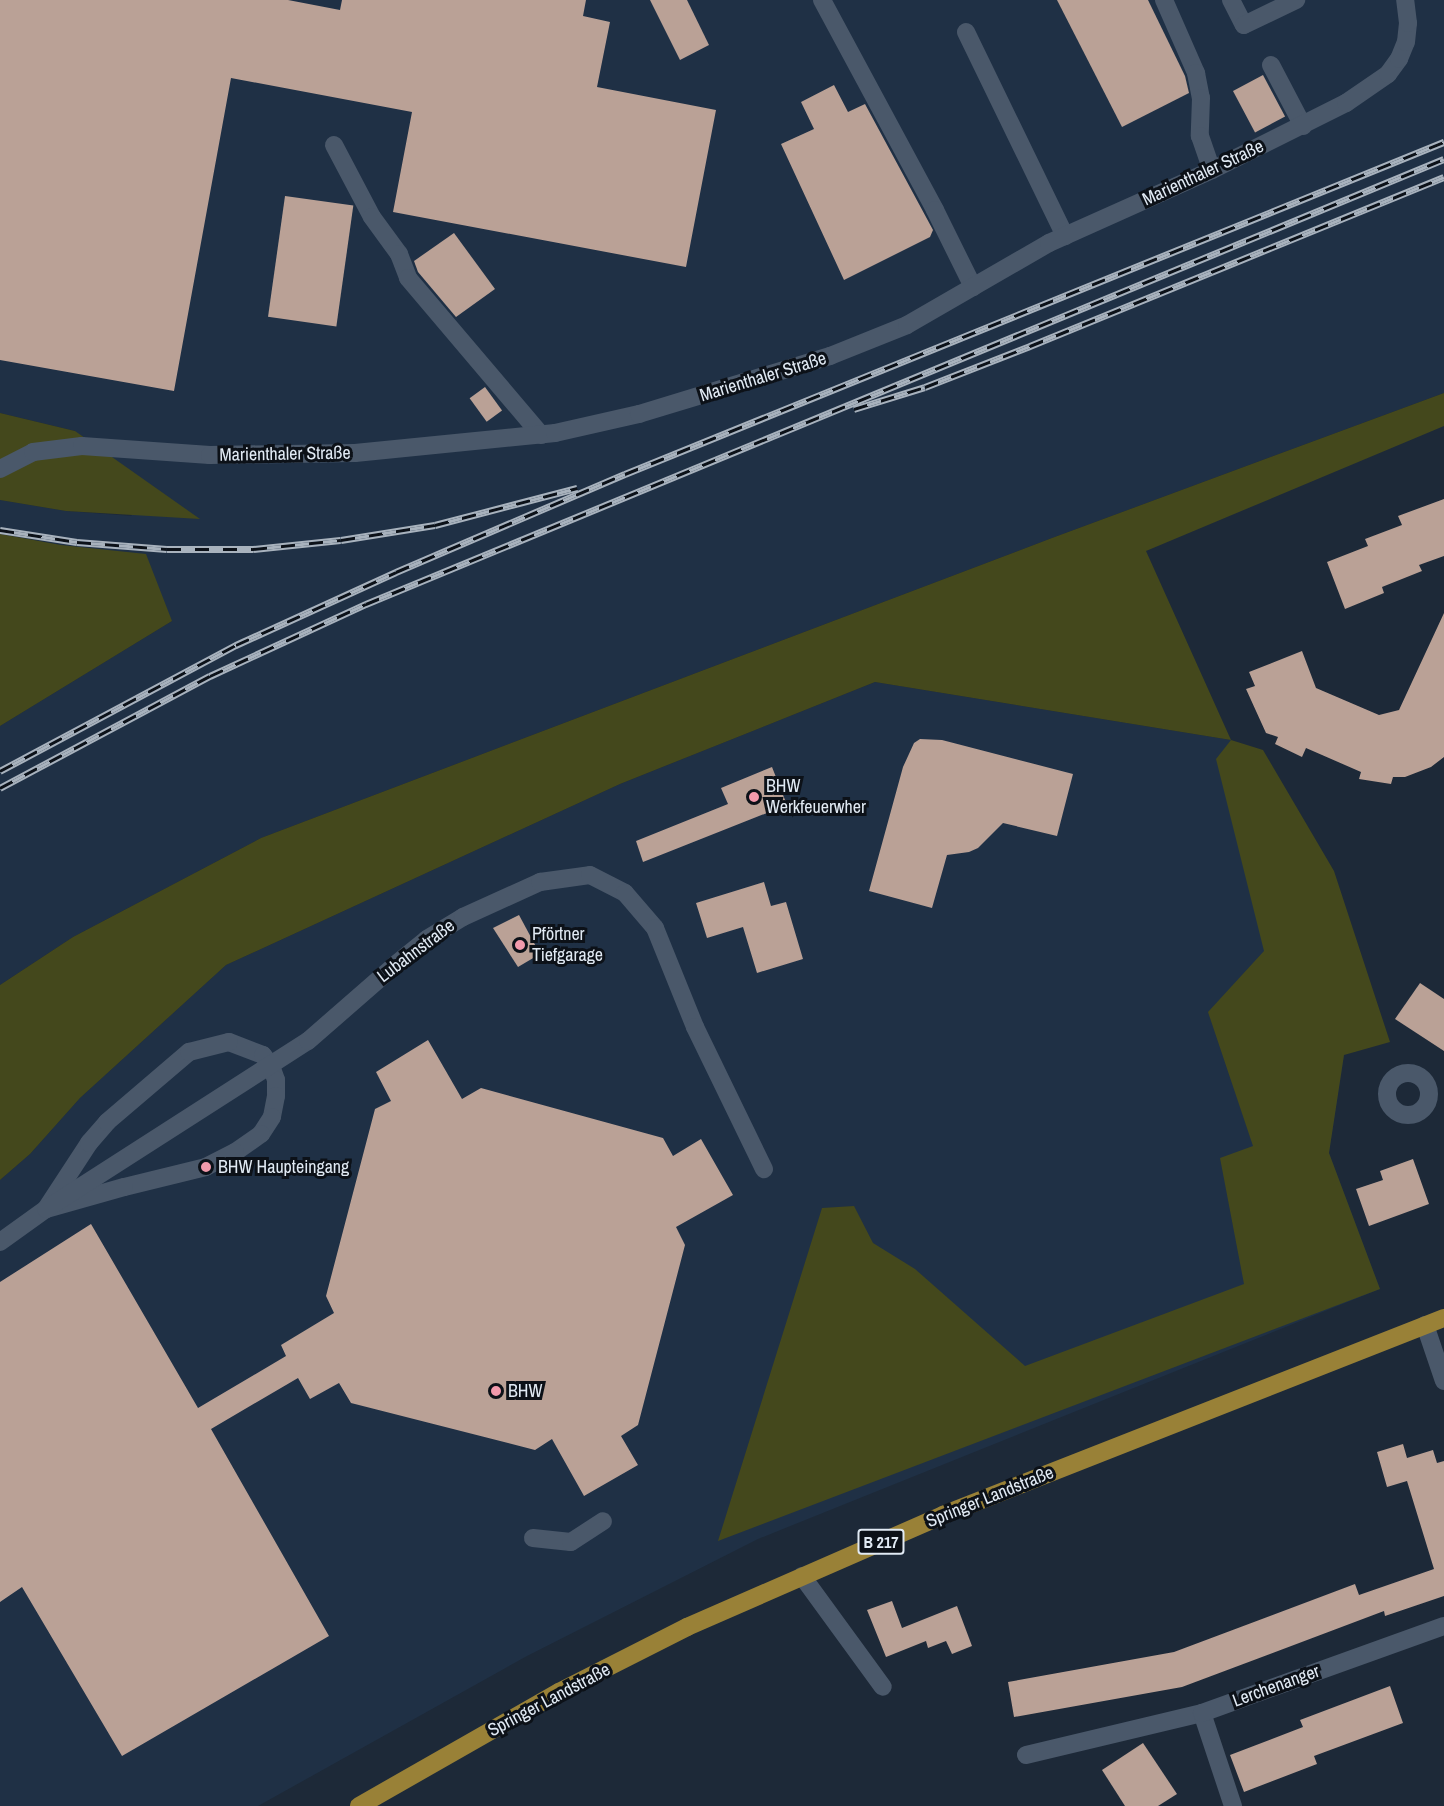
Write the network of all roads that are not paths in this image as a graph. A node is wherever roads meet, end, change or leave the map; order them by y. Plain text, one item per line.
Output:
1 (822, 0) edge
2 (1164, 0) edge
3 (1231, 0) edge
4 (1296, 0) edge
5 (1405, 0) edge
6 (966, 32) dead end
7 (1271, 65) dead end
8 (1303, 126) junction
9 (334, 146) dead end
10 (1212, 170) junction
11 (1065, 236) junction
12 (973, 287) junction
13 (541, 435) junction
14 (0, 469) edge
15 (271, 1066) junction
16 (764, 1170) dead end
17 (46, 1209) junction
18 (0, 1242) edge
19 (1444, 1318) edge
20 (1425, 1325) junction
21 (1444, 1381) edge
22 (603, 1521) dead end
23 (533, 1538) dead end
24 (802, 1576) junction
25 (1444, 1626) edge
26 (883, 1687) dead end
27 (1202, 1713) junction
28 (1026, 1755) dead end
29 (359, 1806) edge
30 (1233, 1806) edge

1 - 12 street
2 - 10 street
3 - 4 street
5 - 8 street, Marienthaler Straße
6 - 11 street
7 - 8 street
8 - 10 street, Marienthaler Straße
9 - 13 street
10 - 11 street, Marienthaler Straße
11 - 12 street, Marienthaler Straße
12 - 13 street, Marienthaler Straße
13 - 14 street, Marienthaler Straße
15 - 16 street, Lubahnstraße
15 - 17 street, Lubahnstraße
15 - 17 street
15 - 17 street
17 - 18 street, Lubahnstraße
19 - 20 main road, Springer Landstraße / B 217
20 - 21 street
20 - 24 main road, Springer Landstraße / B 217
22 - 23 street
24 - 26 street
24 - 29 main road, Springer Landstraße / B 217
25 - 27 street, Lerchenanger
27 - 28 street, Lerchenanger
27 - 30 street

